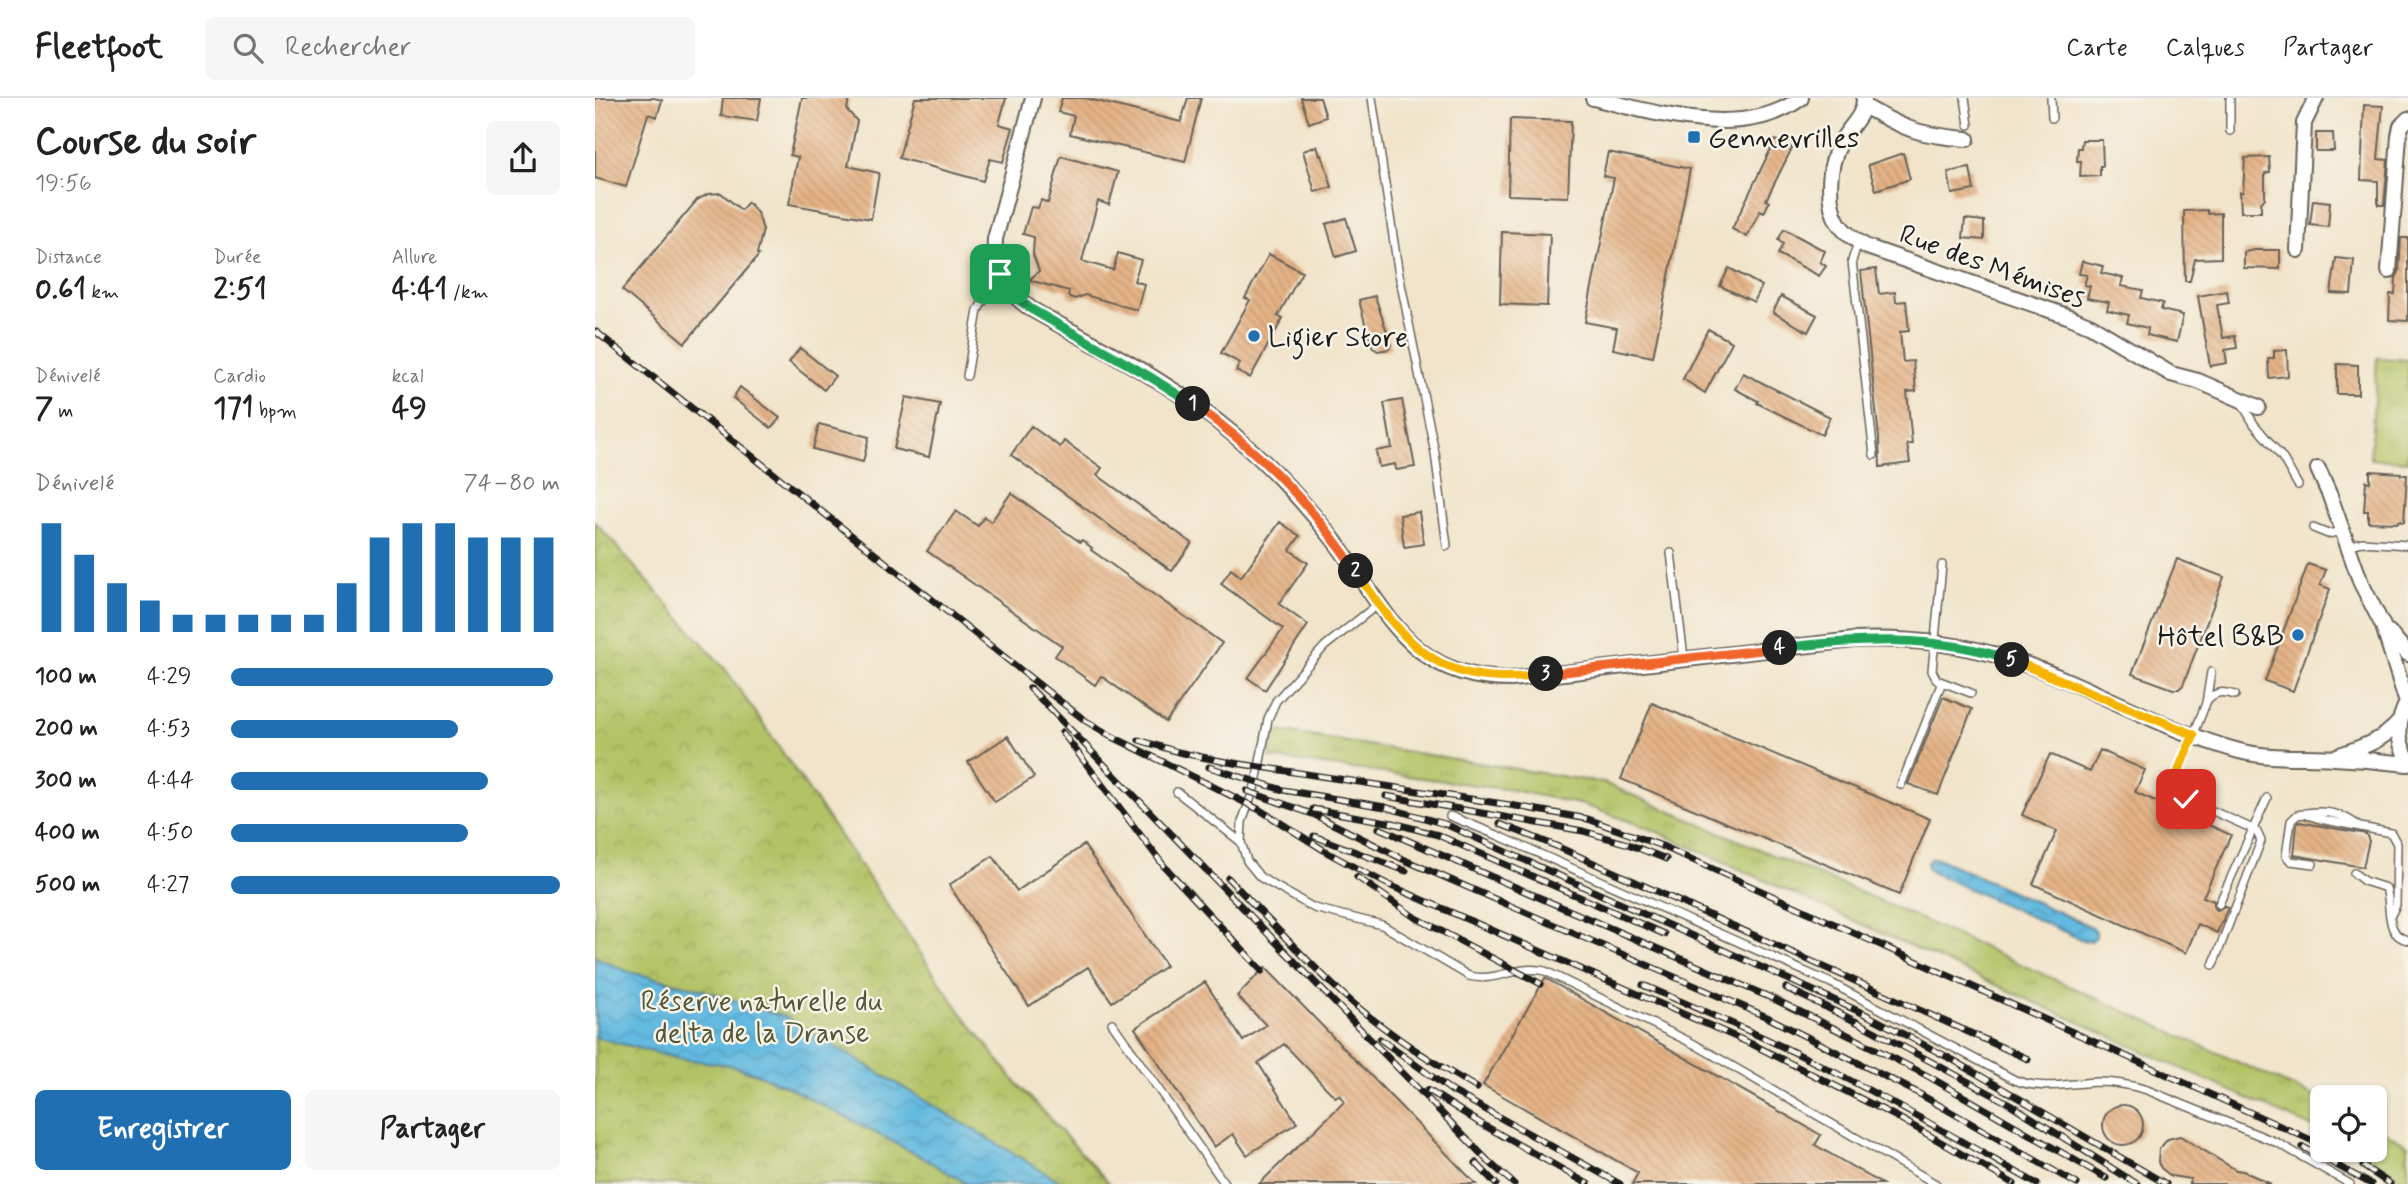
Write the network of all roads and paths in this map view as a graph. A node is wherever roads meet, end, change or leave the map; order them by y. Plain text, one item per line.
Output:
1 (1033, 98) edge
2 (1372, 98) edge
3 (1593, 98) edge
4 (1801, 98) edge
5 (1965, 98) edge
6 (2051, 98) edge
7 (2230, 98) edge
8 (2316, 98) edge
9 (1864, 102) edge
10 (2052, 118) dead end
11 (2408, 119) edge
12 (2229, 131) dead end
13 (1968, 132) joint
14 (1858, 242) junction
15 (2298, 250) dead end
16 (2389, 271) dead end
17 (1005, 285) junction
18 (967, 376) dead end
19 (2239, 399) junction
20 (2258, 407) dead end
21 (1874, 455) dead end
22 (2318, 469) dead end
23 (2298, 485) dead end
24 (2313, 528) dead end
25 (2342, 531) junction
26 (2408, 545) edge
27 (1447, 546) dead end
28 (2347, 546) junction
29 (1671, 553) dead end
30 (1942, 565) dead end
31 (1377, 605) junction
32 (2383, 626) junction
33 (1934, 643) junction
34 (2408, 654) edge
35 (1684, 658) junction
36 (2211, 672) dead end
37 (1942, 682) junction
38 (1971, 693) dead end
39 (2235, 695) dead end
40 (2407, 702) edge
41 (2206, 703) junction
42 (2399, 722) junction
43 (2194, 735) junction
44 (2332, 758) junction
45 (2408, 762) edge
46 (1901, 785) dead end
47 (1177, 792) dead end
48 (2267, 797) dead end
49 (1450, 816) dead end
50 (2253, 829) junction
51 (1241, 842) junction
52 (2313, 864) dead end
53 (2354, 873) dead end
54 (2219, 904) dead end
55 (2392, 914) junction
56 (2408, 940) edge
57 (2213, 965) dead end
58 (1112, 1024) dead end
59 (1226, 1184) edge
60 (1936, 1184) edge
61 (2350, 1184) edge

1 - 17 street
2 - 27 lane
3 - 4 street
5 - 13 lane
6 - 10 lane
7 - 12 lane
8 - 15 street
9 - 13 street
9 - 14 street, Rue des Mémises
11 - 16 street
14 - 19 street, Rue des Mémises
14 - 21 lane
17 - 18 lane
17 - 31 street
19 - 20 street, Rue des Mémises
19 - 23 lane
22 - 25 street
24 - 25 lane
25 - 28 street
26 - 28 lane
28 - 32 street
29 - 35 lane
30 - 33 lane
31 - 35 street
31 - 51 lane
32 - 34 street
32 - 40 street
33 - 35 street
33 - 37 lane
33 - 43 street
36 - 41 lane
37 - 38 lane
37 - 46 lane
39 - 41 lane
40 - 42 street
41 - 43 lane
42 - 44 street
42 - 45 street
43 - 44 street
43 - 50 lane
44 - 45 street
47 - 51 lane
48 - 50 lane
49 - 61 lane
50 - 54 lane
50 - 57 lane
51 - 60 lane
52 - 55 lane
53 - 55 lane
55 - 56 lane
58 - 59 lane

